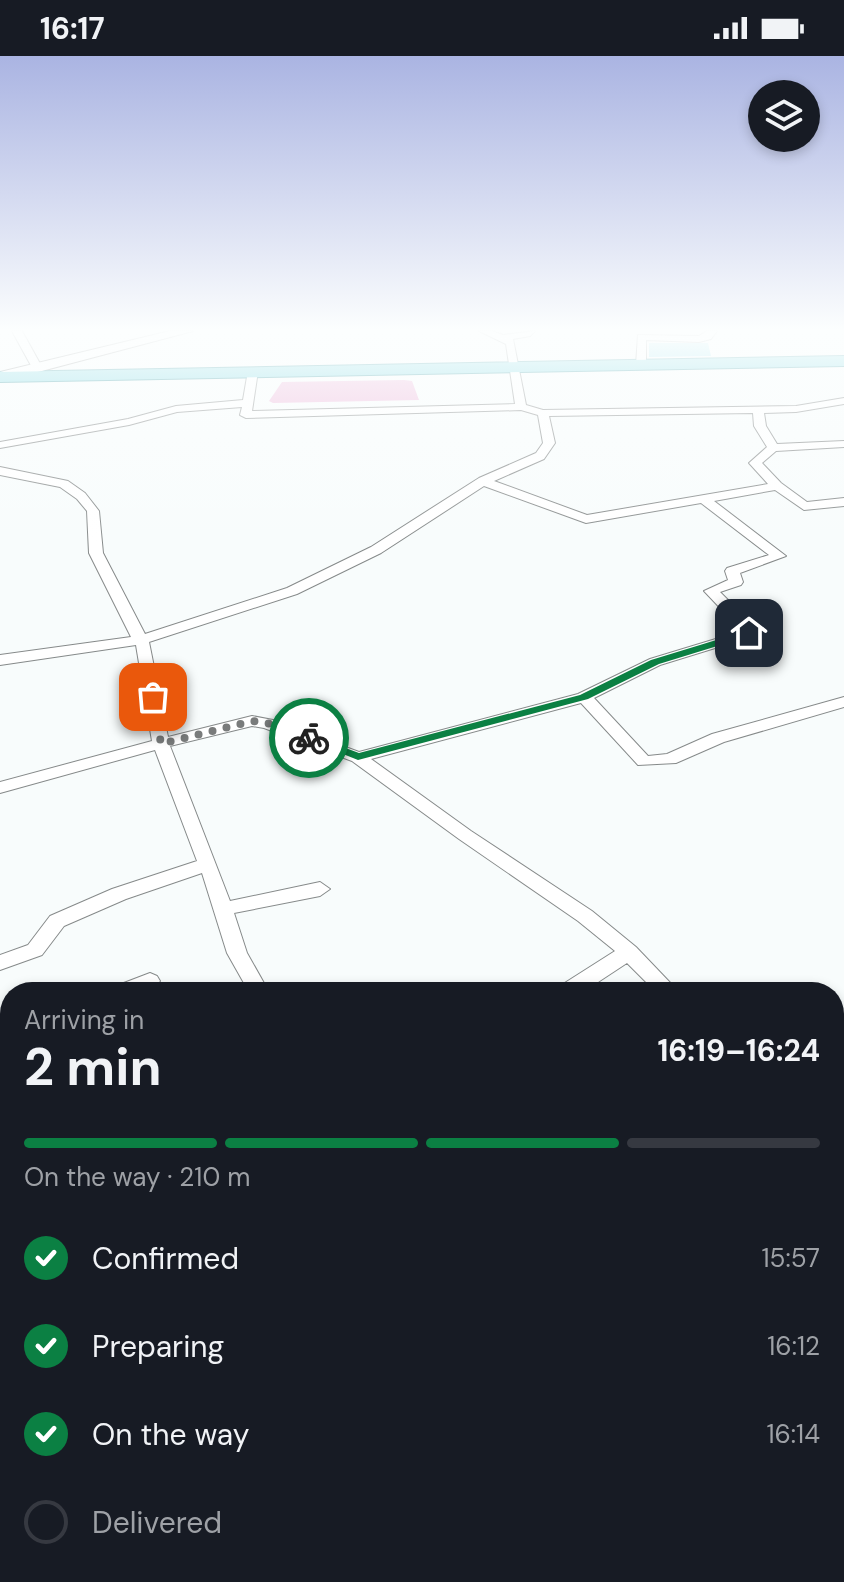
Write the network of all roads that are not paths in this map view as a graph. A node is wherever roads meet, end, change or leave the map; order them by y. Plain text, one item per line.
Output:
1 (520, 402) edge
2 (838, 402) edge
3 (248, 403) joint
4 (521, 407) junction
5 (758, 410) junction
6 (543, 413) junction
7 (844, 444) edge
8 (0, 445) edge
9 (773, 448) junction
10 (0, 471) edge
11 (483, 481) junction
12 (777, 486) junction
13 (705, 500) junction
14 (844, 502) edge
15 (140, 640) junction
16 (0, 660) edge
17 (584, 697) junction
18 (844, 702) edge
19 (161, 744) junction
20 (358, 757) junction
21 (0, 788) edge
22 (208, 864) junction
23 (320, 889) dead end
24 (223, 909) junction
25 (629, 952) junction
26 (0, 963) edge
27 (253, 982) edge
28 (582, 982) edge
29 (659, 982) edge

1 - 4 street
2 - 5 street
3 - 4 street
3 - 8 street
4 - 6 street
5 - 6 street
5 - 9 street
6 - 11 street
7 - 9 street
9 - 12 street
10 - 15 street
11 - 13 street
11 - 15 street
12 - 13 street
12 - 14 street
13 - 17 street
15 - 16 street
15 - 19 street
17 - 18 street
17 - 20 street
19 - 20 street
19 - 21 street
19 - 22 street
20 - 25 street
22 - 24 street
22 - 26 street
23 - 24 street
24 - 27 street
25 - 28 street
25 - 29 street

